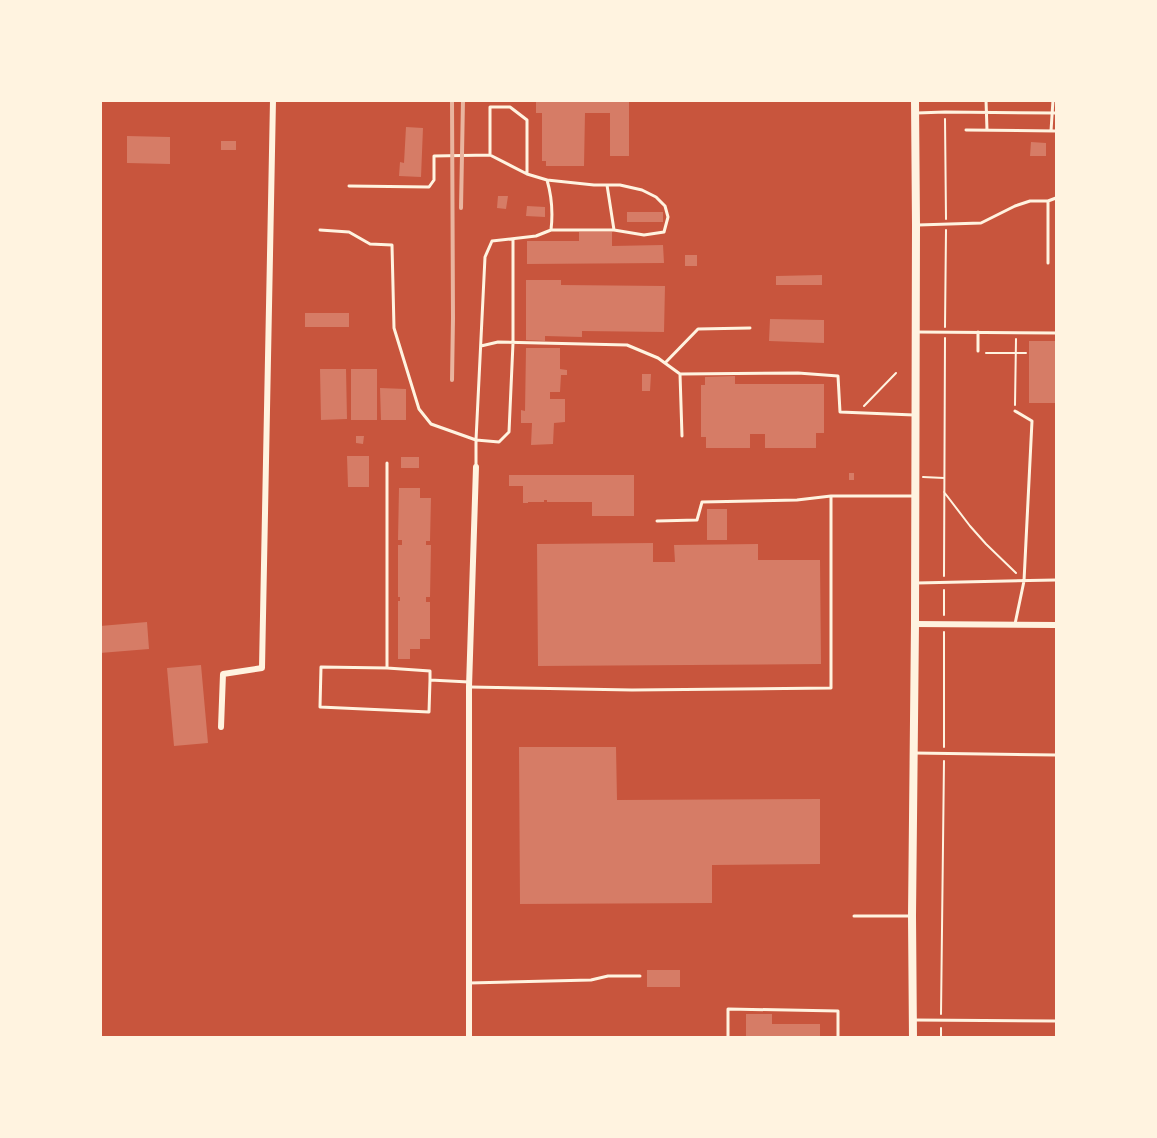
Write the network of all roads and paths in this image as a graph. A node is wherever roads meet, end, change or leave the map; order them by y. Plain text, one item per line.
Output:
1 (273, 100) edge
2 (915, 100) edge
3 (986, 100) edge
4 (1053, 100) edge
5 (945, 112) junction
6 (986, 112) junction
7 (915, 113) junction
8 (1054, 113) edge
9 (966, 130) dead end
10 (987, 130) junction
11 (1051, 131) junction
12 (1056, 131) edge
13 (490, 155) junction
14 (527, 174) junction
15 (547, 180) junction
16 (607, 185) junction
17 (349, 186) dead end
18 (1056, 198) edge
19 (1048, 201) junction
20 (916, 225) junction
21 (946, 225) junction
22 (320, 230) dead end
23 (551, 230) junction
24 (614, 230) junction
25 (513, 239) junction
26 (1048, 263) dead end
27 (750, 328) dead end
28 (945, 331) junction
29 (916, 332) junction
30 (978, 332) junction
31 (1016, 332) junction
32 (1056, 333) edge
33 (513, 343) junction
34 (481, 346) junction
35 (978, 351) dead end
36 (983, 353) dead end
37 (1016, 353) junction
38 (1026, 353) dead end
39 (665, 363) junction
40 (896, 373) dead end
41 (680, 374) junction
42 (1015, 411) joint
43 (858, 412) junction
44 (916, 415) junction
45 (682, 436) dead end
46 (476, 440) junction
47 (387, 463) dead end
48 (476, 467) joint
49 (916, 476) junction
50 (944, 478) junction
51 (944, 492) junction
52 (916, 495) junction
53 (831, 496) junction
54 (657, 521) dead end
55 (1056, 580) edge
56 (1024, 581) junction
57 (915, 583) junction
58 (944, 583) junction
59 (915, 624) junction
60 (944, 624) junction
61 (1015, 624) junction
62 (1056, 625) edge
63 (387, 668) junction
64 (430, 680) junction
65 (469, 685) junction
66 (220, 728) dead end
67 (914, 753) junction
68 (944, 753) junction
69 (1056, 755) edge
70 (854, 916) dead end
71 (912, 916) junction
72 (640, 976) dead end
73 (468, 983) junction
74 (913, 1020) junction
75 (941, 1020) junction
76 (1056, 1021) edge
77 (468, 1038) edge
78 (728, 1038) edge
79 (838, 1038) edge
80 (913, 1038) edge
81 (941, 1038) edge

1 - 66 street
2 - 7 street
3 - 6 lane
4 - 8 lane
5 - 6 lane
5 - 7 lane
5 - 21 path
6 - 8 lane
6 - 10 lane
7 - 20 street
8 - 11 lane
9 - 10 lane
10 - 11 lane
11 - 12 lane
13 - 14 lane
13 - 14 lane
13 - 17 lane
14 - 15 lane
15 - 16 lane
15 - 23 lane
16 - 24 lane
16 - 24 lane
18 - 19 lane
19 - 21 lane
19 - 26 lane
20 - 21 lane
20 - 29 street
21 - 28 path
22 - 46 lane
23 - 24 lane
23 - 25 lane
25 - 33 lane
25 - 34 lane
27 - 39 lane
28 - 29 lane
28 - 30 lane
28 - 50 path
29 - 44 street
30 - 31 lane
30 - 35 lane
31 - 32 lane
31 - 37 path
33 - 34 lane
33 - 39 lane
33 - 46 lane
34 - 46 lane
36 - 37 path
37 - 38 path
37 - 42 path
39 - 41 lane
40 - 43 path
41 - 43 lane
41 - 45 lane
42 - 56 lane
43 - 44 lane
44 - 49 street
46 - 48 lane
47 - 63 lane
48 - 65 street
49 - 50 path
49 - 52 street
50 - 51 path
51 - 56 path
51 - 58 path
52 - 53 lane
52 - 57 street
53 - 54 lane
53 - 65 lane
55 - 56 lane
56 - 58 lane
56 - 61 lane
57 - 58 lane
57 - 59 street
58 - 60 path
59 - 60 street
59 - 67 street
60 - 61 street
60 - 68 path
61 - 62 street
63 - 64 lane
63 - 64 lane
64 - 65 lane
65 - 73 street
67 - 68 lane
67 - 71 street
68 - 69 lane
68 - 75 path
70 - 71 lane
71 - 74 street
72 - 73 lane
73 - 77 street
74 - 75 lane
74 - 80 street
75 - 76 lane
75 - 81 path
78 - 79 lane

